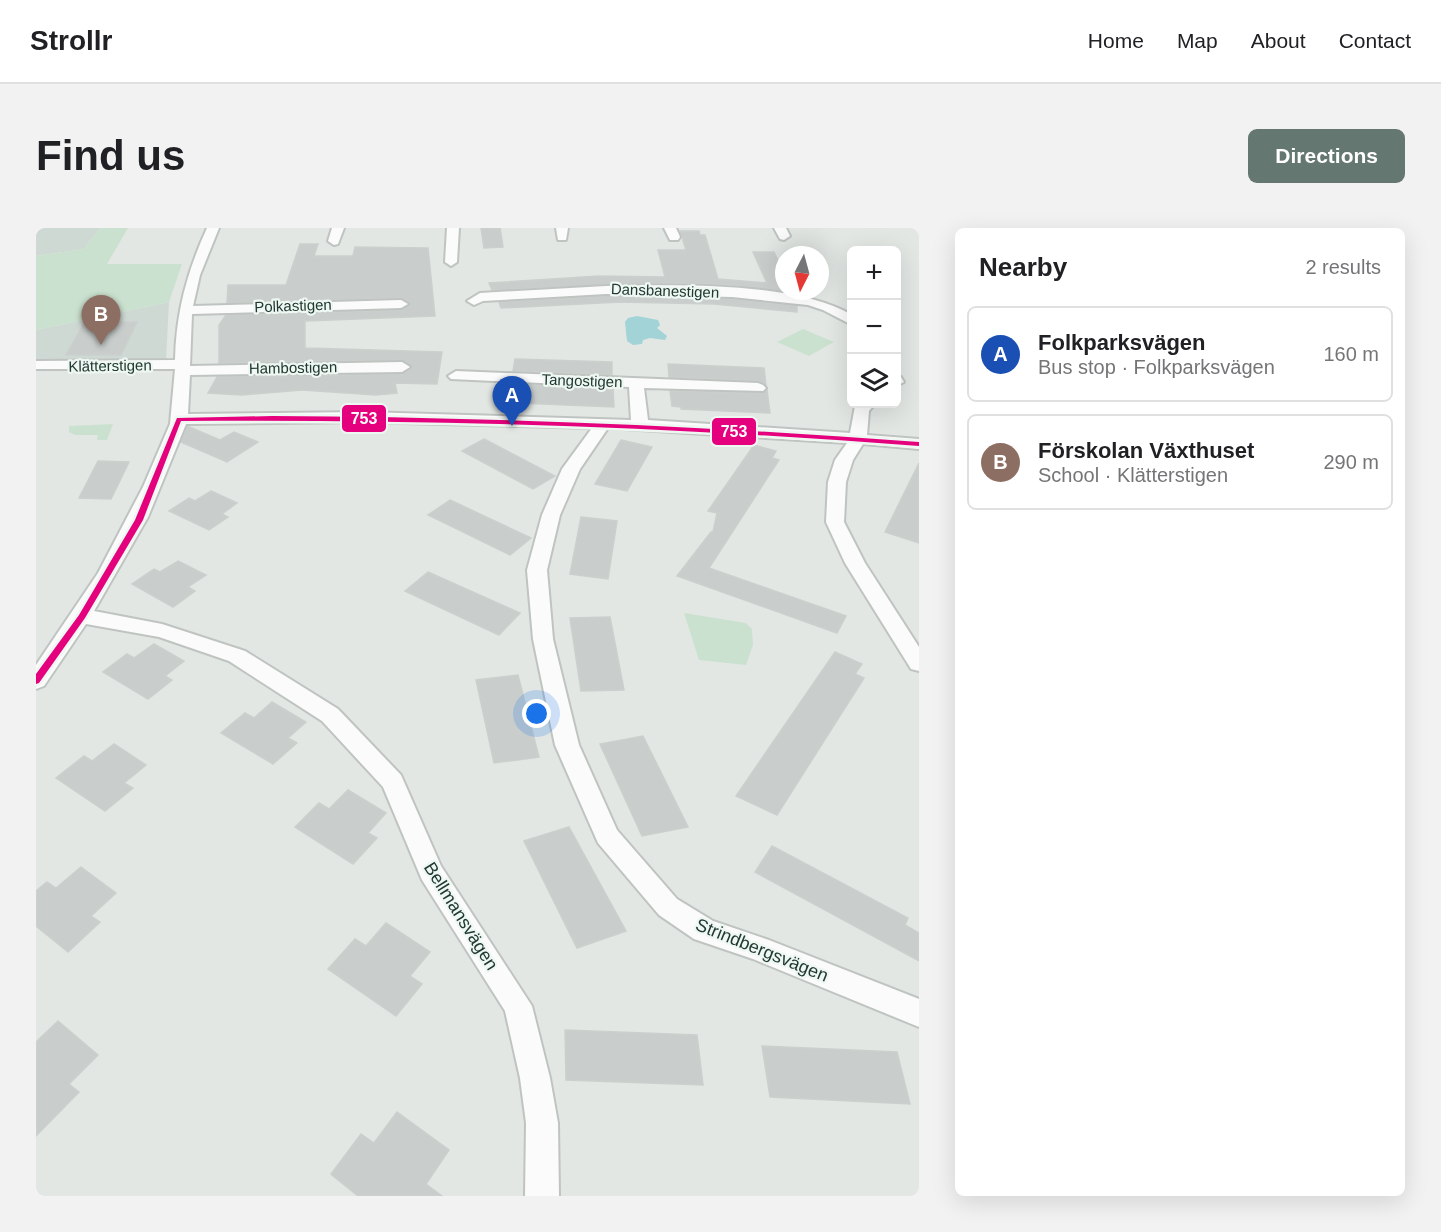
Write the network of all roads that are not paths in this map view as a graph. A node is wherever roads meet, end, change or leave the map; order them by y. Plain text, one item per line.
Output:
1 (213, 228) edge
2 (338, 228) edge
3 (453, 228) edge
4 (334, 241) dead end
5 (451, 261) dead end
6 (474, 301) dead end
7 (401, 304) dead end
8 (185, 310) junction
9 (847, 318) edge
10 (36, 365) edge
11 (402, 367) dead end
12 (184, 368) junction
13 (456, 376) dead end
14 (636, 384) junction
15 (758, 388) dead end
16 (862, 408) edge
17 (179, 419) junction
18 (603, 424) junction
19 (640, 425) junction
20 (858, 439) junction
21 (919, 444) edge
22 (82, 616) junction
23 (919, 664) edge
24 (36, 681) edge
25 (919, 1013) edge
26 (542, 1196) edge

1 - 8 street
2 - 4 street
3 - 5 street
6 - 9 street, Dansbanestigen
7 - 8 street, Polkastigen
8 - 12 street
10 - 12 street, Klätterstigen
11 - 12 street, Hambostigen
12 - 17 street
13 - 14 street, Tangostigen
14 - 15 street, Tangostigen
14 - 19 street, Tangostigen
16 - 20 street
17 - 18 street
17 - 22 street
18 - 19 street
18 - 25 street, Strindbergsvägen
19 - 20 street
20 - 21 street
20 - 23 street
22 - 24 street
22 - 26 street, Bellmansvägen

